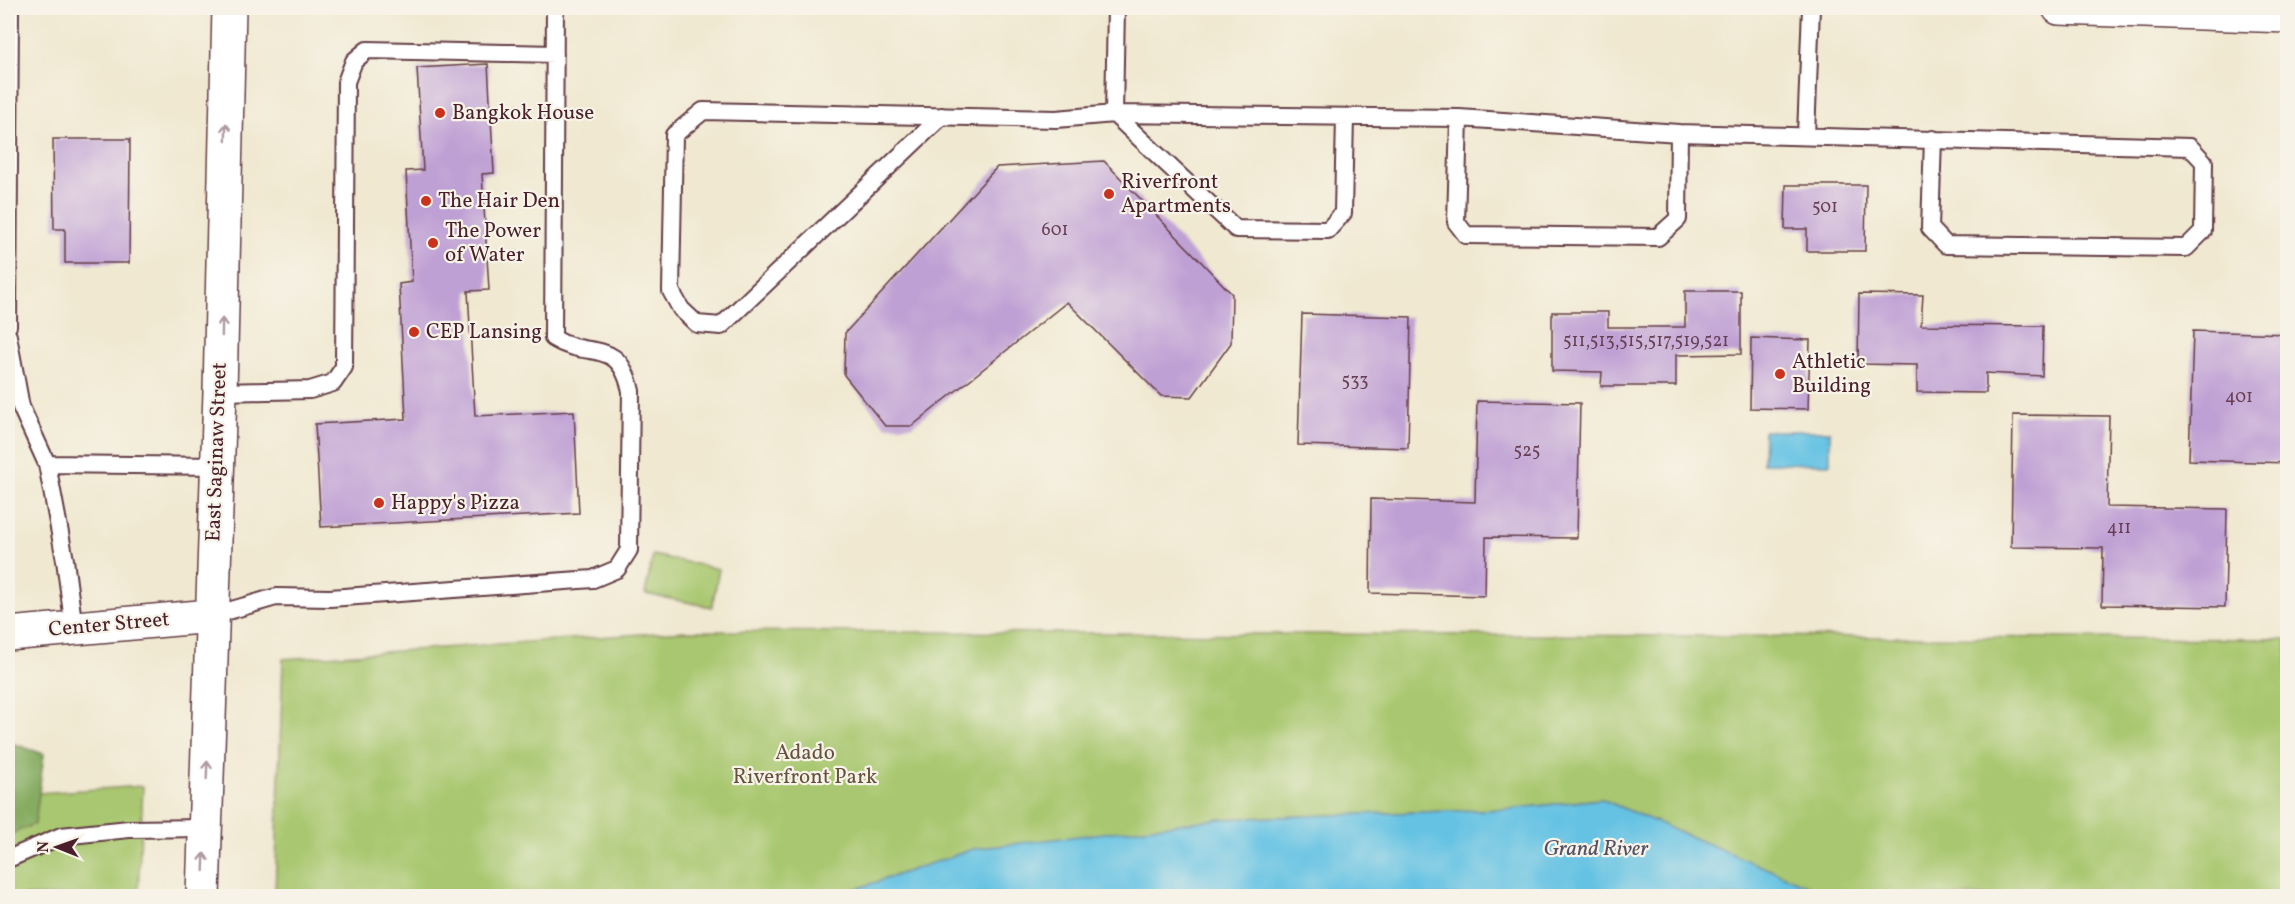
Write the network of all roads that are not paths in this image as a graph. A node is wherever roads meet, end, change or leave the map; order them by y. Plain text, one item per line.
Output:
1 (10, 8) edge
2 (229, 8) edge
3 (555, 8) edge
4 (1116, 8) edge
5 (1811, 8) edge
6 (2060, 8) edge
7 (2288, 16) edge
8 (555, 54) junction
9 (1114, 114) junction
10 (942, 116) junction
11 (1345, 117) junction
12 (1459, 118) junction
13 (1679, 133) junction
14 (1806, 135) junction
15 (1933, 139) junction
16 (8, 326) edge
17 (8, 336) edge
18 (220, 392) junction
19 (47, 464) junction
20 (217, 466) junction
21 (211, 616) junction
22 (75, 629) junction
23 (8, 634) edge
24 (206, 828) junction
25 (8, 859) edge
26 (203, 897) edge

1 - 16 lane
18 -> 2 main road, East Saginaw Street
3 - 8 lane
4 - 9 lane
5 - 14 lane
6 - 7 main road
8 - 18 lane
8 - 21 lane
9 - 10 lane
9 - 11 lane
9 - 11 lane
10 - 10 lane
11 - 12 lane
12 - 13 lane
12 - 13 lane
13 - 14 lane
14 - 15 lane
15 - 15 lane
17 - 19 lane
18 - 20 main road, East Saginaw Street
19 - 20 lane
19 - 22 lane
20 - 21 main road, East Saginaw Street
21 - 22 main road, Center Street
24 -> 21 main road, East Saginaw Street
22 - 23 main road, Center Street
24 - 25 lane
26 -> 24 main road, East Saginaw Street

